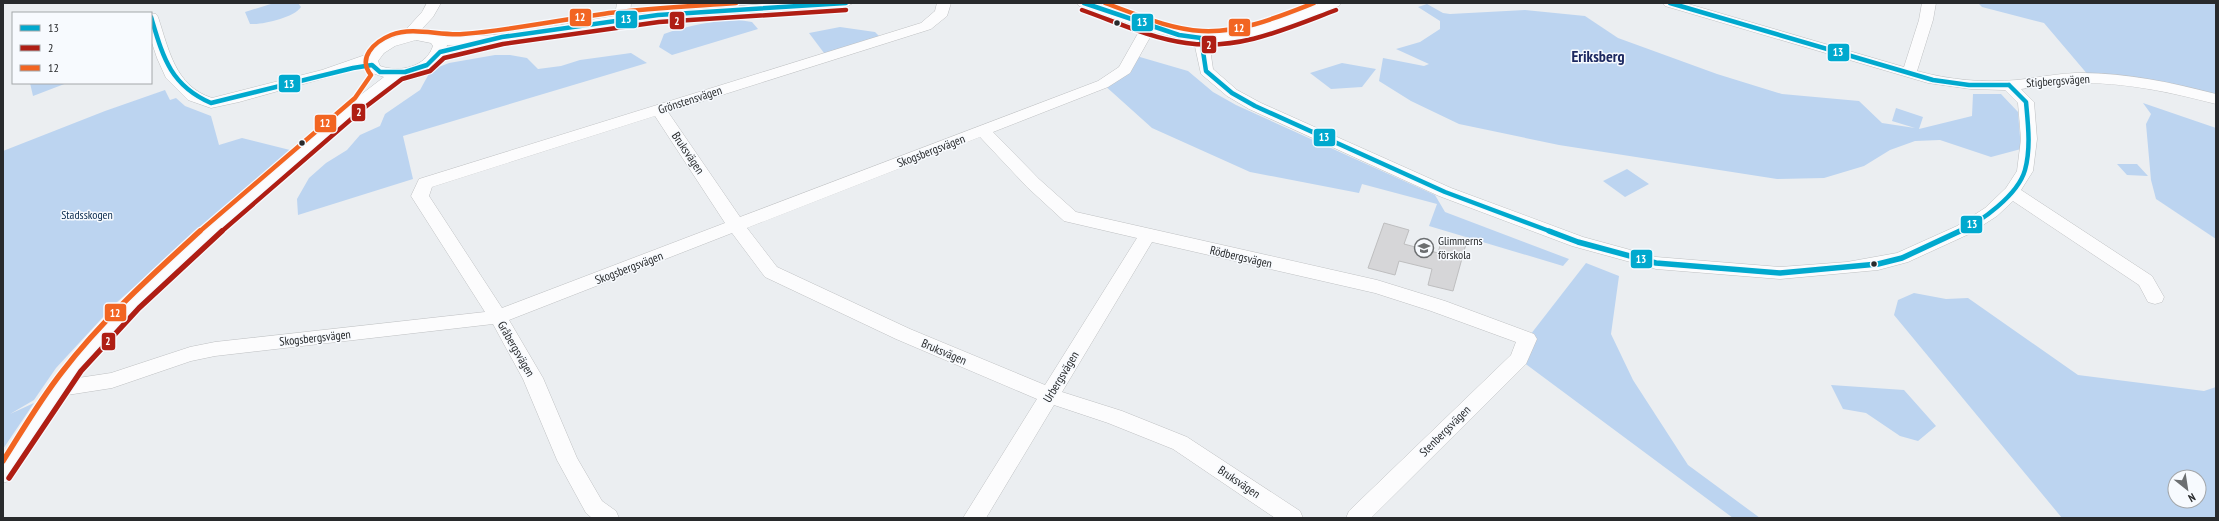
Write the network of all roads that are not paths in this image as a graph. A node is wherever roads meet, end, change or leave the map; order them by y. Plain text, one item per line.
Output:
1 (624, 3) edge
2 (846, 3) edge
3 (944, 3) edge
4 (1084, 3) edge
5 (1334, 3) edge
6 (1670, 3) edge
7 (1929, 3) edge
8 (431, 9) edge
9 (152, 20) edge
10 (623, 20) junction
11 (1150, 25) junction
12 (406, 38) junction
13 (1201, 38) junction
14 (434, 43) junction
15 (375, 65) junction
16 (399, 73) junction
17 (1908, 73) junction
18 (2009, 85) junction
19 (2216, 99) edge
20 (360, 103) junction
21 (660, 110) junction
22 (983, 131) junction
23 (425, 183) joint
24 (2012, 192) junction
25 (737, 227) junction
26 (1146, 236) junction
27 (2154, 298) dead end
28 (498, 317) junction
29 (1527, 339) joint
30 (59, 389) junction
31 (1050, 396) junction
32 (3, 474) edge
33 (608, 518) edge
34 (974, 518) edge
35 (1292, 518) edge
36 (1357, 518) edge

1 - 10 street
2 - 10 street
3 - 21 street, Grönstensvägen
4 - 11 street
5 - 13 street
6 - 17 street, Stigbergsvägen
7 - 17 street
8 - 12 street
8 - 14 street
9 - 15 street
10 - 14 street
11 - 13 street
11 - 22 street, Skogsbergsvägen
12 - 14 street
12 - 15 street
13 - 24 street
14 - 16 street
15 - 16 street
15 - 20 street
16 - 20 street
17 - 18 street, Stigbergsvägen
18 - 19 street, Stigbergsvägen
18 - 24 street
20 - 30 street
21 - 23 street, Grönstensvägen
21 - 25 street, Bruksvägen
22 - 25 street, Skogsbergsvägen
22 - 26 street, Rödbergsvägen
23 - 28 street, Gråbergsvägen
24 - 27 street
25 - 28 street, Skogsbergsvägen
25 - 31 street, Bruksvägen
26 - 29 street, Rödbergsvägen
26 - 31 street, Urbergsvägen
28 - 30 street, Skogsbergsvägen
28 - 33 street, Gråbergsvägen
29 - 36 street, Stenbergsvägen
30 - 32 street
31 - 34 street, Urbergsvägen
31 - 35 street, Bruksvägen

